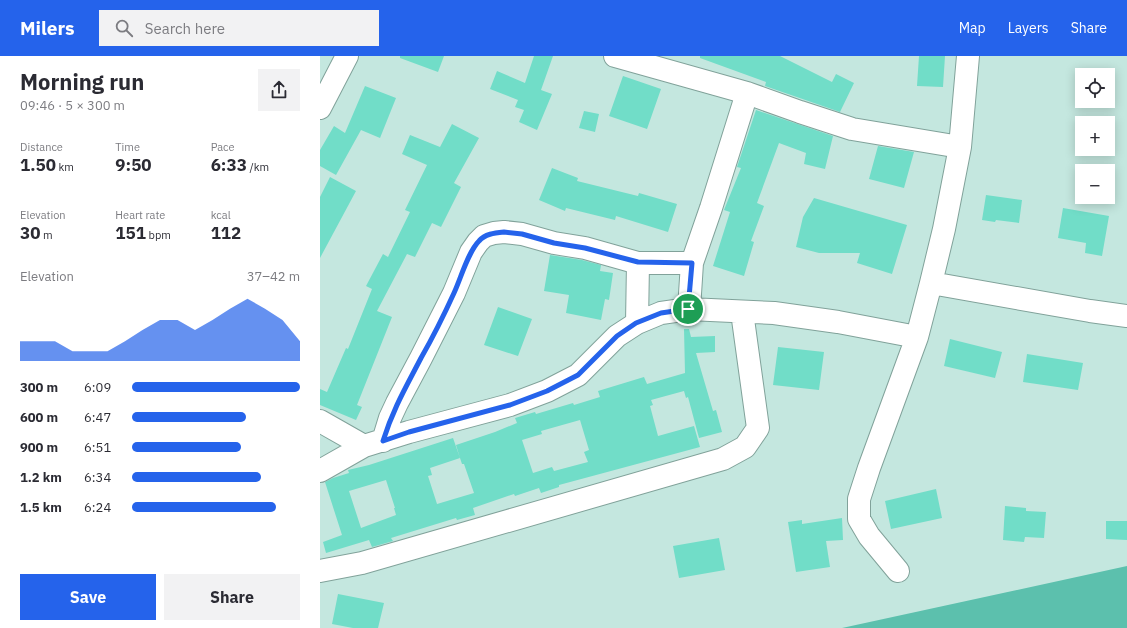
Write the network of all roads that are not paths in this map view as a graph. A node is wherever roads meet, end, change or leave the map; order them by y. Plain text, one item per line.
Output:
1 (347, 56) edge
2 (615, 56) edge
3 (968, 56) edge
4 (747, 93) junction
5 (320, 108) edge
6 (960, 147) junction
7 (638, 262) junction
8 (692, 263) junction
9 (931, 283) junction
10 (688, 309) junction
11 (742, 312) junction
12 (1127, 316) edge
13 (636, 323) junction
14 (917, 337) junction
15 (320, 421) edge
16 (373, 443) junction
17 (320, 471) edge
18 (320, 571) edge
19 (898, 571) dead end

1 - 5 street
2 - 4 street
3 - 6 street
4 - 6 street
4 - 8 street
6 - 9 street
7 - 8 street
7 - 13 street
7 - 16 street
8 - 10 street
9 - 12 street
9 - 14 street
10 - 11 street
10 - 13 street
11 - 14 street
11 - 18 street
13 - 16 street
14 - 19 street
15 - 16 street
16 - 17 street

